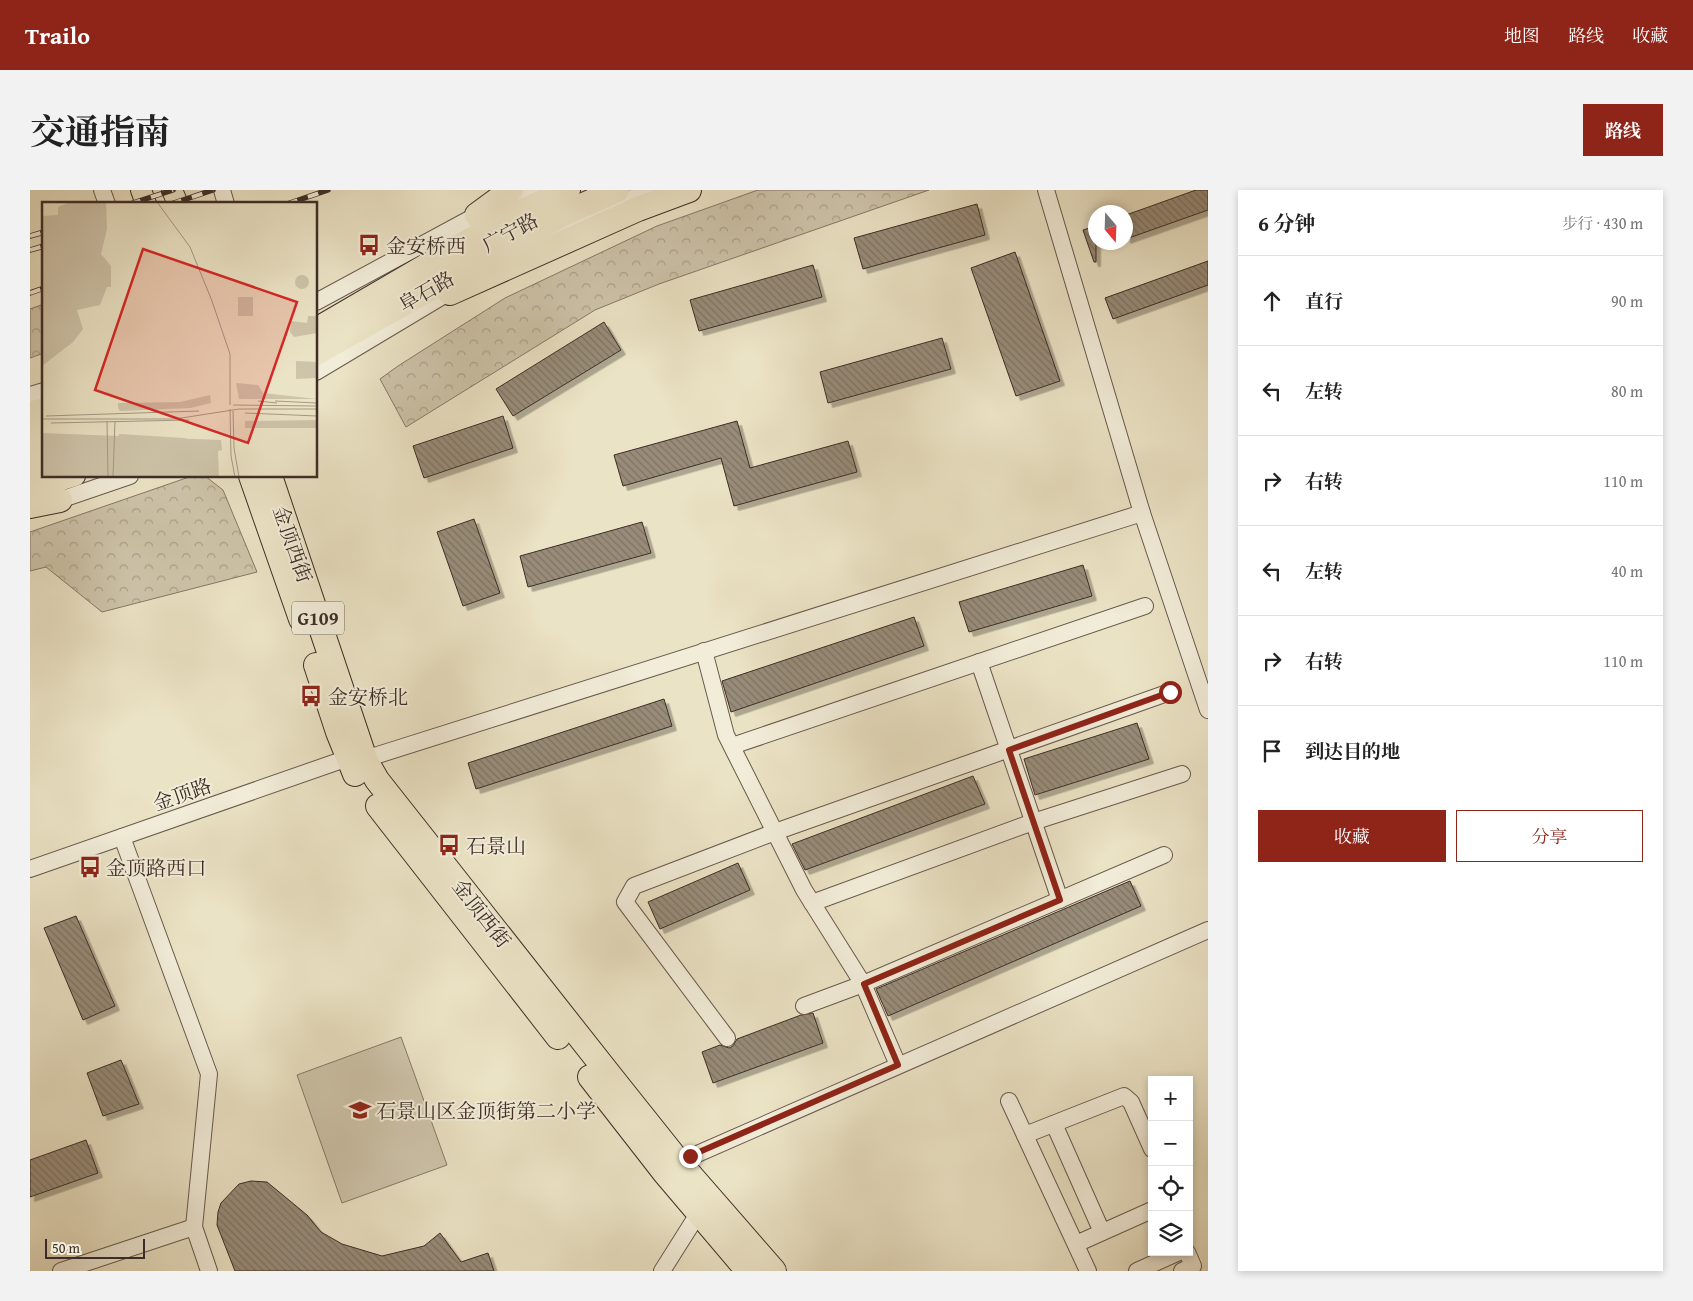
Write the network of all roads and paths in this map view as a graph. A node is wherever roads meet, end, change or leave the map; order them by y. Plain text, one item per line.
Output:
1 (102, 190) edge
2 (141, 190) edge
3 (172, 190) edge
4 (511, 190) edge
5 (534, 190) edge
6 (568, 190) edge
7 (617, 190) edge
8 (655, 190) edge
9 (689, 190) edge
10 (1046, 190) edge
11 (106, 202) edge
12 (145, 202) edge
13 (177, 202) edge
14 (477, 214) junction
15 (444, 295) junction
16 (318, 301) edge
17 (318, 329) edge
18 (318, 352) edge
19 (318, 371) edge
20 (42, 430) edge
21 (30, 434) edge
22 (42, 448) edge
23 (30, 452) edge
24 (62, 478) edge
25 (100, 478) edge
26 (252, 478) edge
27 (271, 478) edge
28 (39, 482) edge
29 (30, 506) edge
30 (30, 510) edge
31 (1142, 513) junction
32 (1145, 606) dead end
33 (704, 651) junction
34 (979, 662) junction
35 (1170, 692) dead end
36 (1208, 710) edge
37 (732, 746) junction
38 (1009, 750) junction
39 (356, 759) junction
40 (1182, 774) dead end
41 (1034, 822) junction
42 (775, 832) junction
43 (122, 837) junction
44 (1164, 856) dead end
45 (30, 869) edge
46 (1060, 900) junction
47 (812, 903) junction
48 (1208, 930) edge
49 (864, 984) junction
50 (804, 1006) dead end
51 (727, 1038) dead end
52 (898, 1065) junction
53 (1009, 1102) dead end
54 (1054, 1124) junction
55 (1025, 1135) junction
56 (1148, 1140) edge
57 (679, 1162) junction
58 (1150, 1211) edge
59 (698, 1214) junction
60 (194, 1227) junction
61 (1102, 1232) junction
62 (1076, 1244) junction
63 (1170, 1256) edge
64 (61, 1271) edge
65 (209, 1271) edge
66 (662, 1271) edge
67 (748, 1271) edge
68 (774, 1271) edge
69 (1088, 1271) edge
70 (1137, 1271) edge

1 - 11 street
2 - 12 main road
3 - 13 main road
4 - 14 highway
5 - 14 street, 广宁路
6 - 17 highway, 阜石路
7 - 18 highway, 阜石路
8 - 15 street, 广宁路
9 - 15 highway
10 - 31 street
14 - 16 street, 广宁路
15 - 19 street, 广宁路
20 - 21 main road
22 - 23 highway
24 - 28 main road
25 - 28 street
26 - 39 highway, 金顶西街 / G109
27 - 39 highway, 金顶西街 / G109
28 - 29 highway
28 - 30 street
31 - 33 street, 金顶路
31 - 36 street
32 - 34 street
33 - 37 street
33 - 39 street, 金顶路
34 - 37 street
34 - 38 street
35 - 38 street
37 - 42 street
38 - 41 street
38 - 42 street
39 - 43 street, 金顶路
39 - 57 highway, 金顶西街 / G109
39 - 59 highway, 金顶西街 / G109
40 - 41 street
41 - 46 street
41 - 47 street
42 - 47 street
42 - 51 street
43 - 45 street, 金顶路
43 - 60 street
44 - 46 street
46 - 49 street
47 - 49 street
48 - 52 street
49 - 50 street
49 - 52 street
52 - 57 street
53 - 55 street
54 - 55 street
54 - 56 street
54 - 61 street
55 - 62 street
57 - 68 highway, 金顶西街 / G109
58 - 61 street
59 - 66 street
59 - 67 highway, 金顶西街 / G109
60 - 64 street
60 - 65 street
61 - 62 street
62 - 69 street
63 - 70 street

